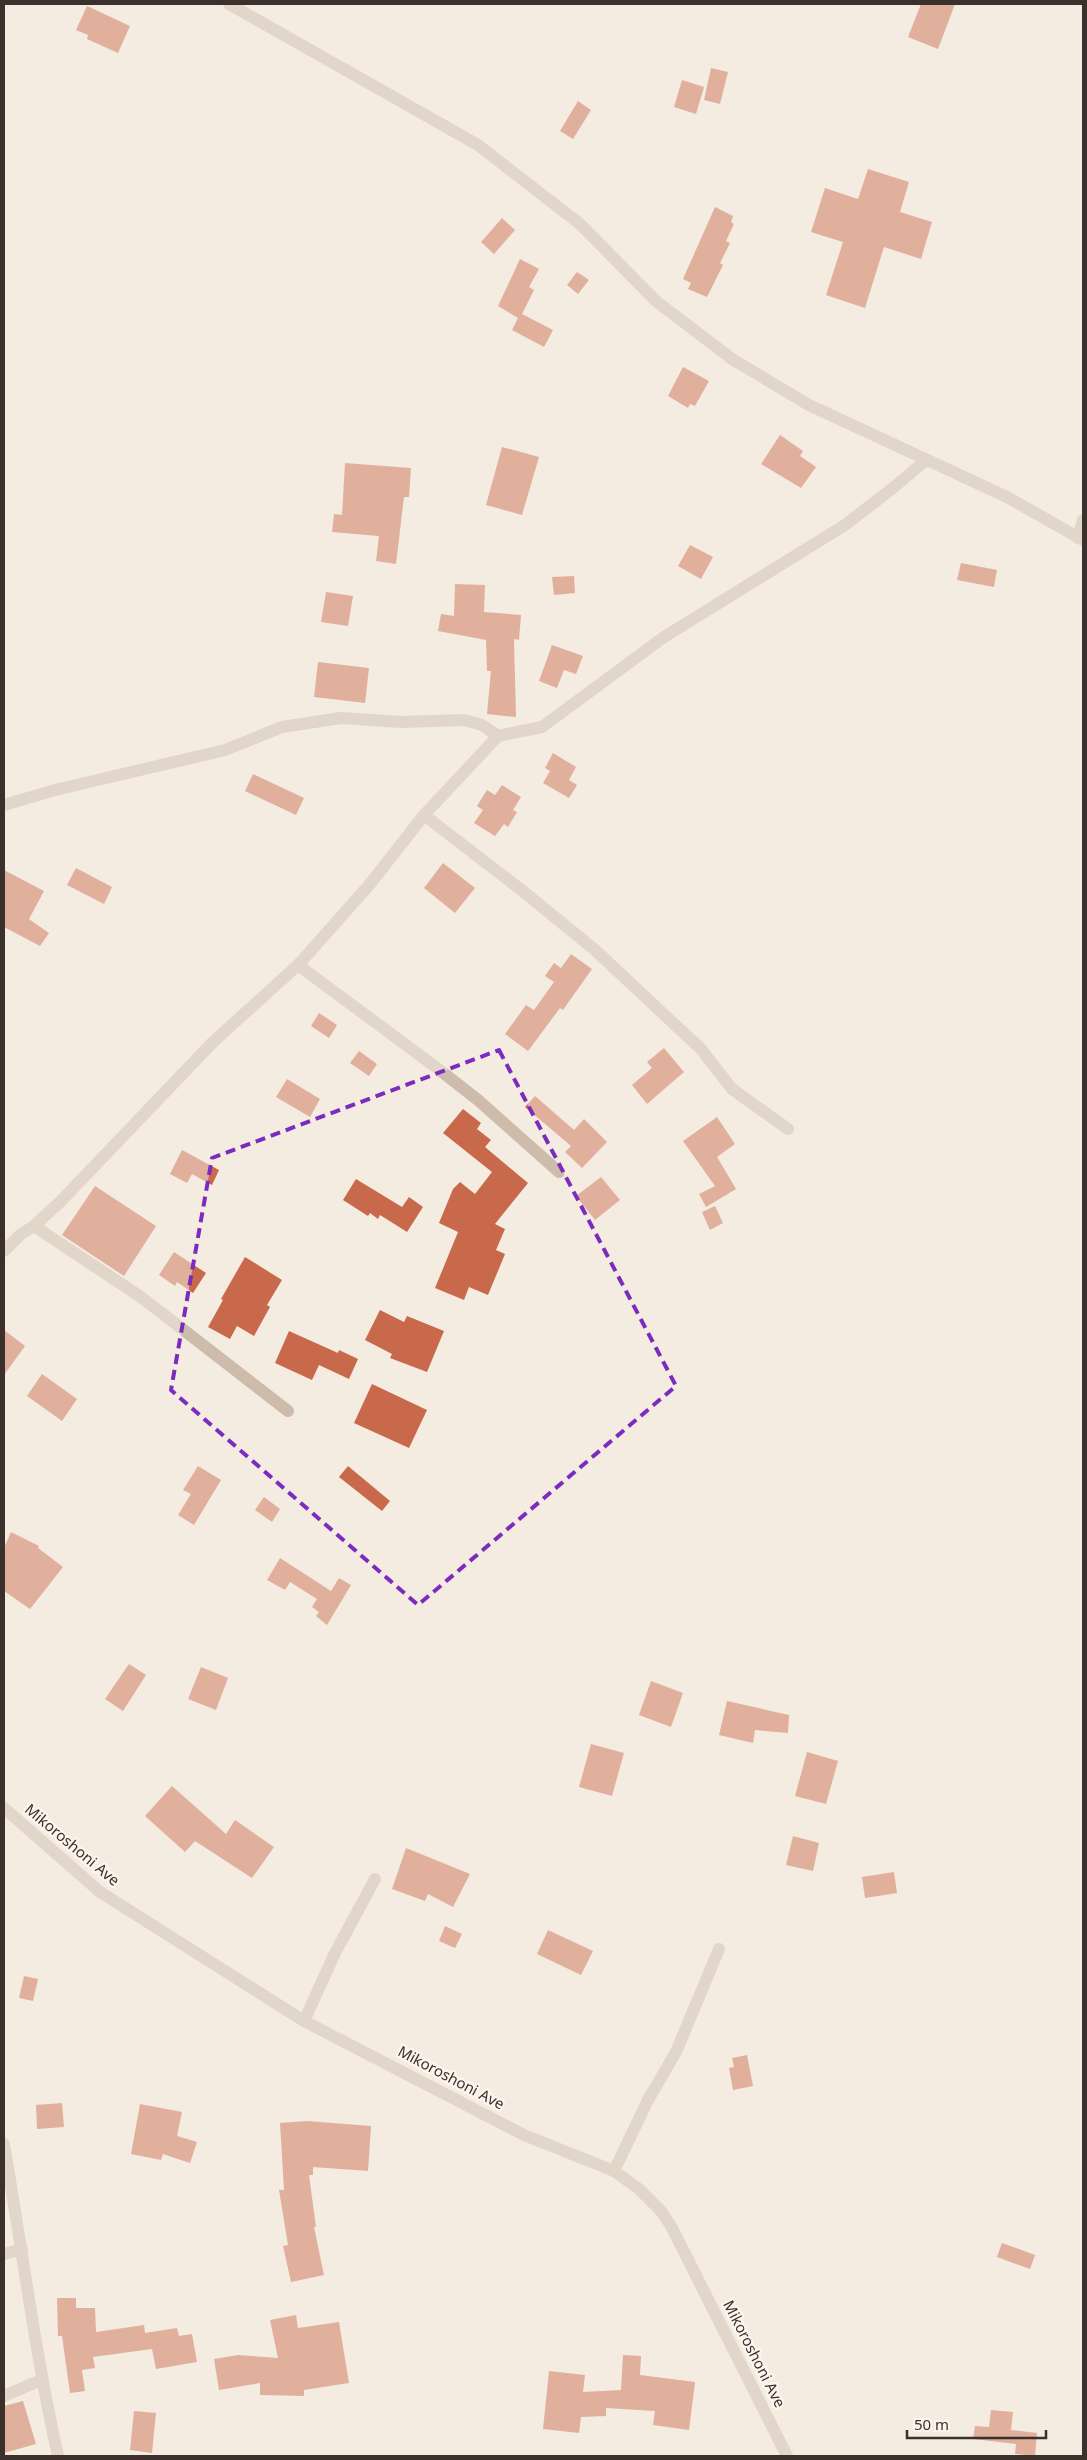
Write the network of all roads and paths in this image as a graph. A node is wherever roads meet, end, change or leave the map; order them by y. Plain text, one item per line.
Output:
1 (229, 4) edge
2 (926, 460) junction
3 (1083, 520) edge
4 (1081, 539) edge
5 (498, 736) junction
6 (4, 805) edge
7 (424, 816) junction
8 (298, 965) junction
9 (788, 1129) dead end
10 (559, 1172) dead end
11 (34, 1226) junction
12 (4, 1251) edge
13 (288, 1411) dead end
14 (4, 1808) edge
15 (375, 1879) dead end
16 (719, 1949) dead end
17 (304, 2021) junction
18 (4, 2144) edge
19 (614, 2171) junction
20 (22, 2250) junction
21 (4, 2254) edge
22 (41, 2380) junction
23 (4, 2396) edge
24 (58, 2456) edge
25 (787, 2456) edge

1 - 2 street
2 - 4 street
2 - 5 street
3 - 4 street
5 - 6 street
5 - 7 street
7 - 8 street
7 - 9 street
8 - 10 street
8 - 11 street
11 - 12 street
11 - 13 street
14 - 17 street, Mikoroshoni Ave
15 - 17 street
16 - 19 street
17 - 19 street, Mikoroshoni Ave
18 - 20 street
19 - 25 street, Mikoroshoni Ave
20 - 21 street
20 - 22 street
22 - 23 street
22 - 24 street

